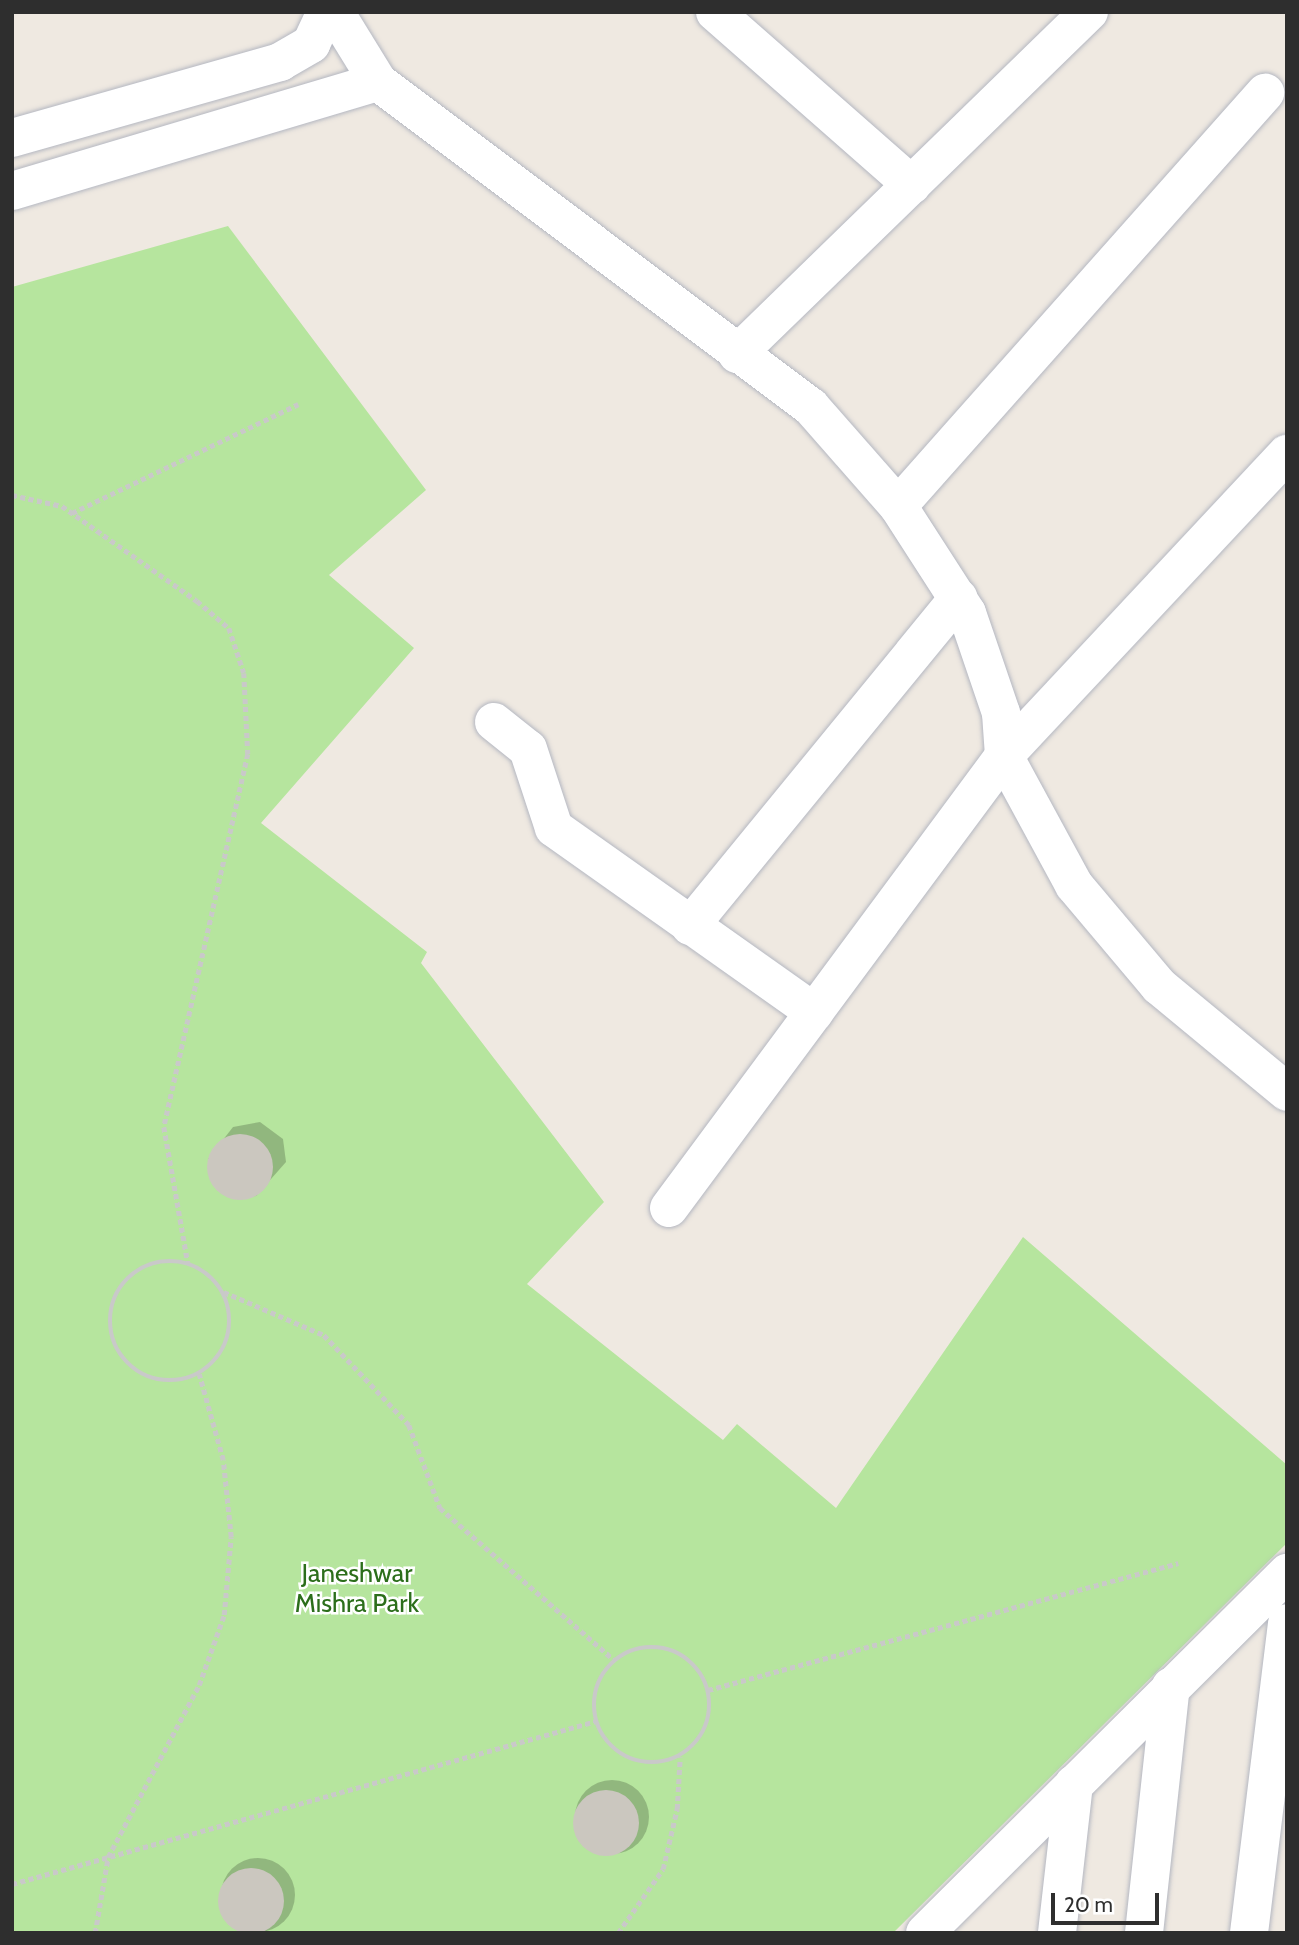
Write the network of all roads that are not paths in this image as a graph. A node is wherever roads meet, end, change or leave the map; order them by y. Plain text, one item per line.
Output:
1 (326, 12) edge
2 (335, 12) edge
3 (715, 12) edge
4 (1089, 12) edge
5 (378, 82) junction
6 (1265, 93) dead end
7 (12, 138) edge
8 (912, 185) junction
9 (12, 191) edge
10 (737, 354) junction
11 (1287, 454) edge
12 (898, 506) junction
13 (958, 598) junction
14 (495, 722) dead end
15 (1004, 756) junction
16 (690, 926) junction
17 (814, 1012) junction
18 (1287, 1092) edge
19 (669, 1208) dead end
20 (1287, 1573) edge
21 (1287, 1624) edge
22 (1171, 1686) junction
23 (1074, 1784) junction
24 (1275, 1813) edge
25 (925, 1933) edge
26 (1057, 1933) edge
27 (1144, 1933) edge
28 (1249, 1933) edge

1 - 7 street
2 - 5 street
3 - 8 street
4 - 8 street
5 - 9 street
5 - 10 street
6 - 12 street
8 - 10 street
10 - 12 street
11 - 15 street
12 - 13 street
13 - 15 street
13 - 16 street
14 - 16 street
15 - 17 street
15 - 18 street
16 - 17 street
17 - 19 street
20 - 22 street
21 - 24 street
22 - 23 street
22 - 27 street
23 - 25 street
23 - 26 street
24 - 28 street

